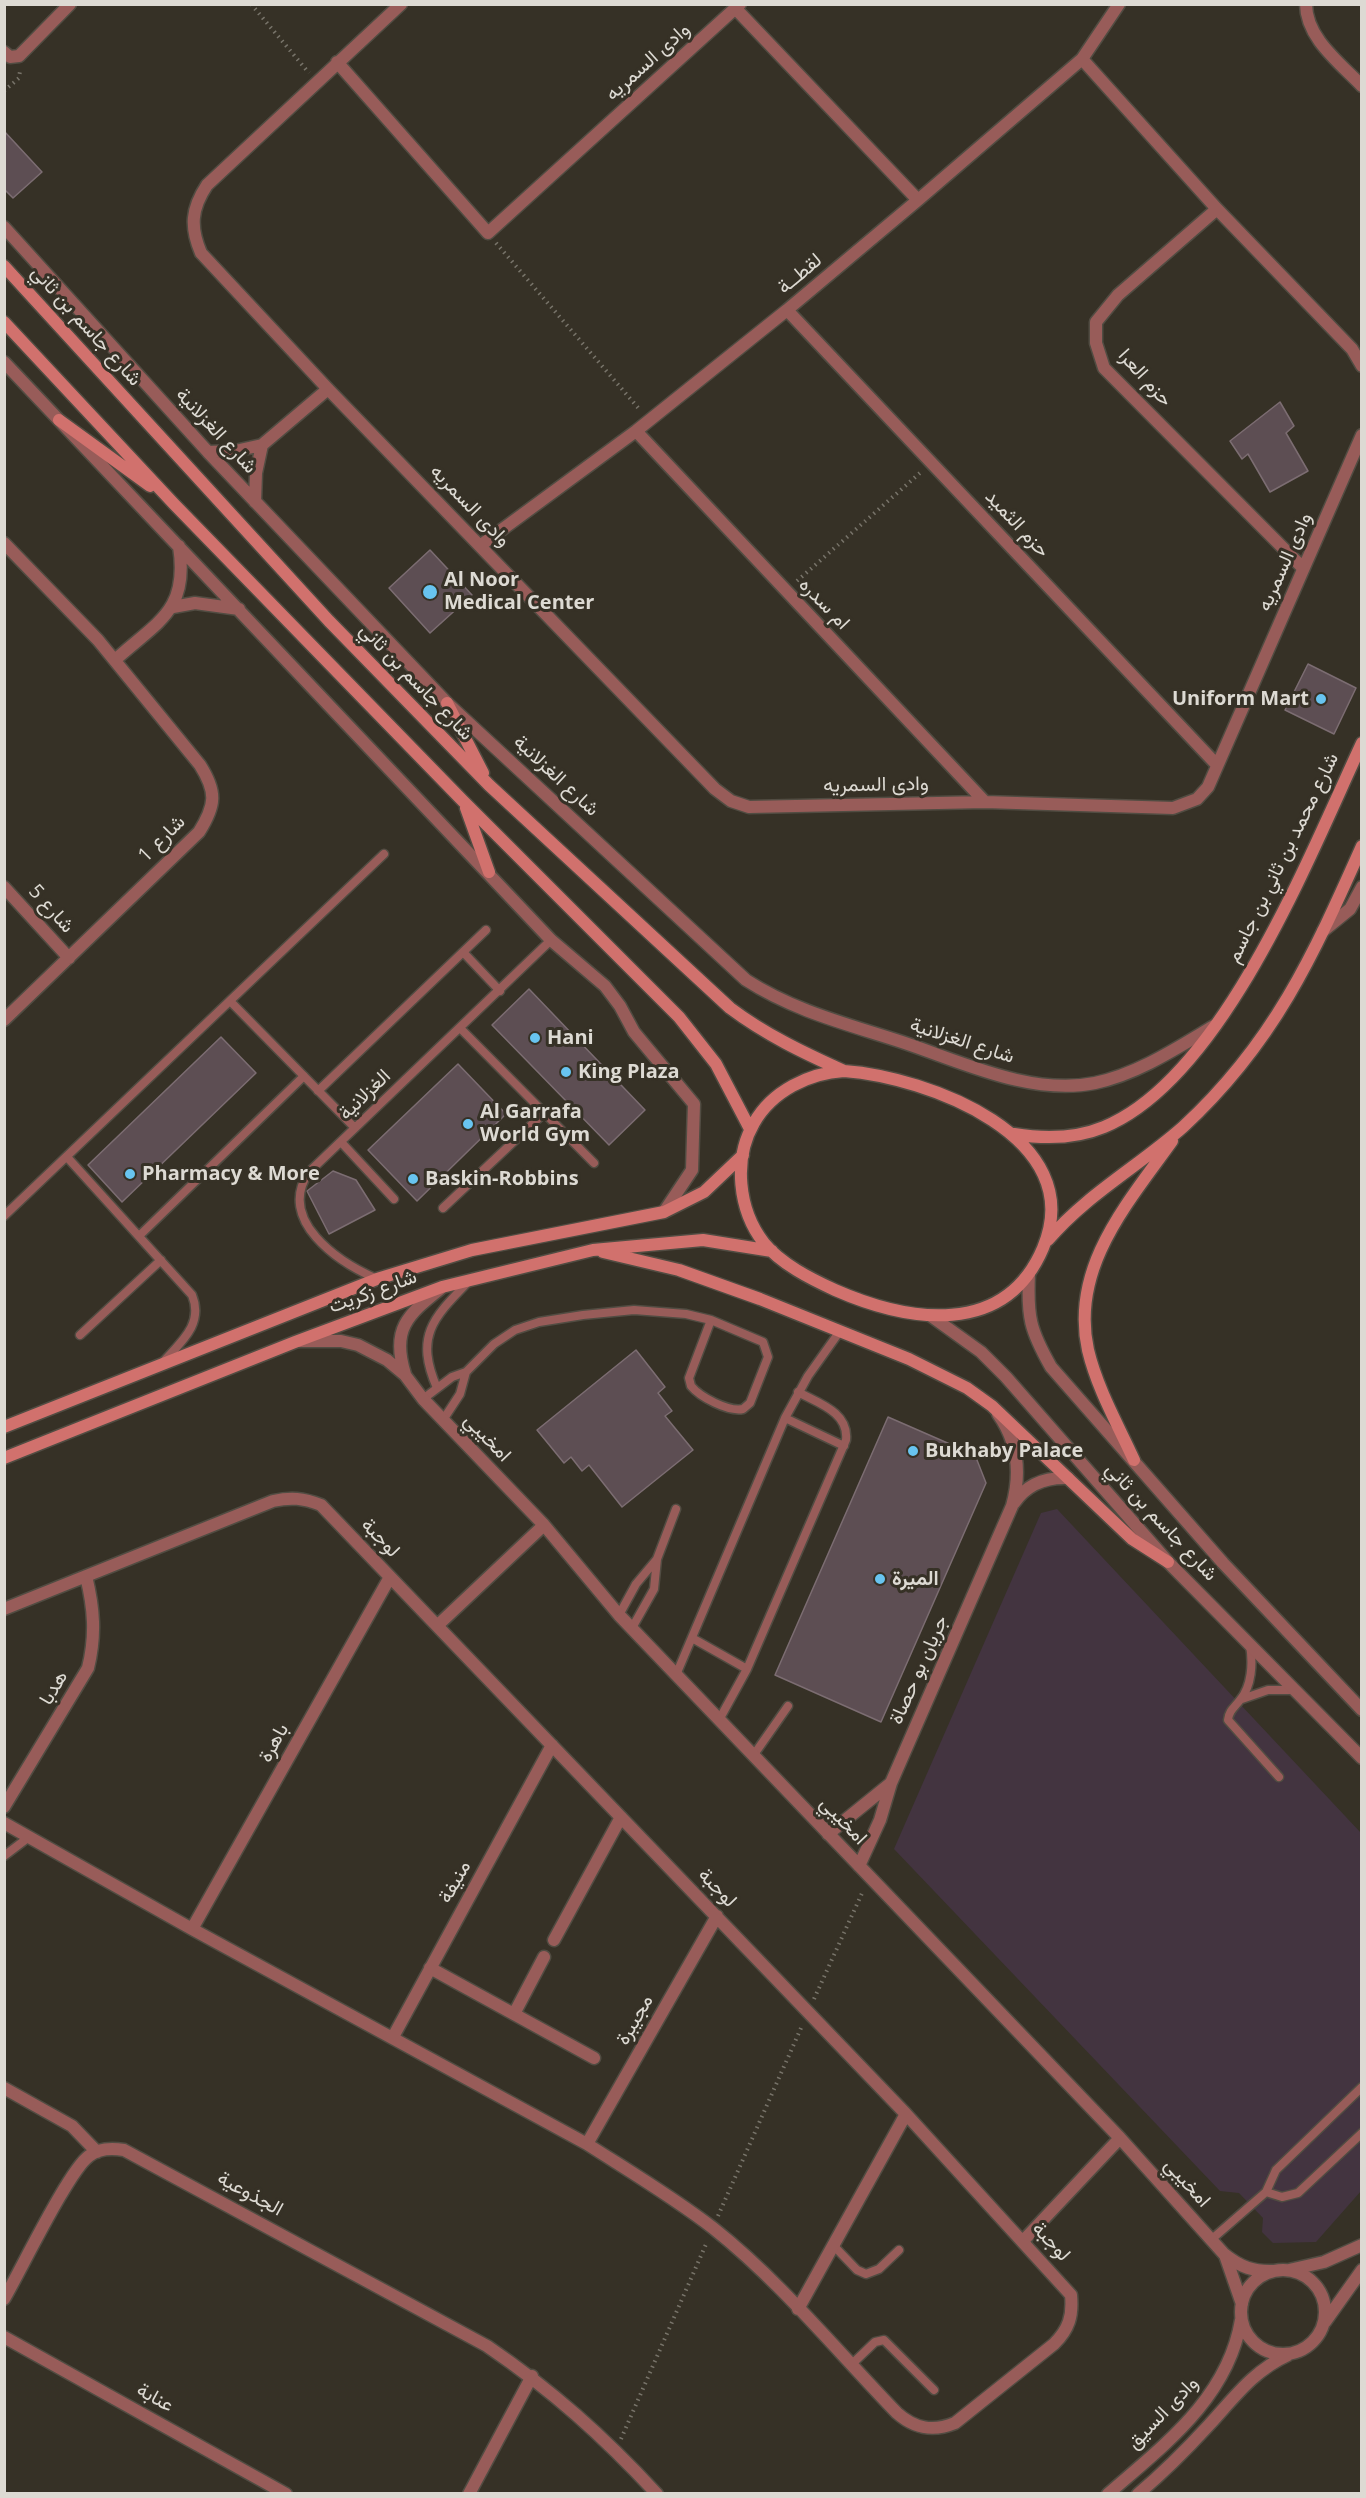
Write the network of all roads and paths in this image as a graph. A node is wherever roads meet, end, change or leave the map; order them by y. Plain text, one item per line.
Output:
1 (70, 4) edge
2 (251, 4) edge
3 (401, 4) edge
4 (1119, 4) edge
5 (1306, 4) edge
6 (738, 7) edge
7 (4, 52) edge
8 (19, 56) junction
9 (1082, 59) junction
10 (337, 62) junction
11 (317, 82) junction
12 (1362, 86) edge
13 (4, 91) edge
14 (918, 200) junction
15 (1217, 209) junction
16 (4, 227) edge
17 (488, 233) junction
18 (4, 266) edge
19 (787, 310) junction
20 (4, 322) edge
21 (4, 362) edge
22 (1362, 366) edge
23 (328, 389) junction
24 (58, 420) junction
25 (649, 420) junction
26 (636, 431) junction
27 (1362, 435) edge
28 (262, 445) junction
29 (208, 452) junction
30 (932, 463) junction
31 (255, 502) junction
32 (174, 504) junction
33 (4, 543) edge
34 (481, 545) junction
35 (179, 546) junction
36 (1303, 568) junction
37 (785, 592) junction
38 (173, 608) junction
39 (239, 609) junction
40 (115, 660) junction
41 (447, 703) junction
42 (1362, 743) edge
43 (1217, 765) junction
44 (489, 785) junction
45 (463, 801) junction
46 (985, 802) junction
47 (1362, 846) edge
48 (384, 854) dead end
49 (489, 872) junction
50 (4, 886) edge
51 (1362, 887) edge
52 (486, 930) dead end
53 (1323, 931) junction
54 (551, 940) junction
55 (464, 952) junction
56 (69, 958) junction
57 (500, 991) junction
58 (230, 1001) junction
59 (4, 1020) edge
60 (1214, 1026) junction
61 (460, 1028) junction
62 (844, 1071) junction
63 (304, 1076) junction
64 (318, 1091) junction
65 (544, 1113) junction
66 (355, 1128) junction
67 (1181, 1128) junction
68 (750, 1129) junction
69 (1013, 1134) junction
70 (341, 1142) junction
71 (742, 1155) junction
72 (67, 1157) junction
73 (594, 1163) dead end
74 (394, 1199) dead end
75 (443, 1208) dead end
76 (664, 1212) junction
77 (4, 1216) edge
78 (139, 1236) junction
79 (1045, 1244) junction
80 (593, 1250) junction
81 (772, 1251) junction
82 (161, 1260) junction
83 (1029, 1274) junction
84 (377, 1279) junction
85 (471, 1280) junction
86 (442, 1287) junction
87 (931, 1316) junction
88 (711, 1320) junction
89 (840, 1331) junction
90 (80, 1335) dead end
91 (296, 1342) junction
92 (162, 1363) junction
93 (466, 1372) junction
94 (405, 1376) junction
95 (436, 1388) junction
96 (798, 1392) junction
97 (423, 1399) junction
98 (992, 1406) junction
99 (4, 1418) edge
100 (785, 1418) junction
101 (443, 1420) junction
102 (18, 1421) junction
103 (4, 1427) edge
104 (844, 1446) junction
105 (4, 1458) edge
106 (1134, 1460) junction
107 (1068, 1478) junction
108 (1012, 1506) junction
109 (676, 1509) dead end
110 (544, 1525) junction
111 (657, 1559) junction
112 (1168, 1562) junction
113 (86, 1576) junction
114 (390, 1577) junction
115 (4, 1609) edge
116 (619, 1615) junction
117 (438, 1624) junction
118 (632, 1628) junction
119 (692, 1638) junction
120 (1249, 1642) junction
121 (747, 1669) junction
122 (676, 1675) junction
123 (1296, 1690) junction
124 (1242, 1699) junction
125 (788, 1706) dead end
126 (1362, 1710) edge
127 (719, 1720) junction
128 (552, 1745) junction
129 (753, 1756) junction
130 (1362, 1758) edge
131 (1279, 1778) dead end
132 (891, 1783) junction
133 (4, 1808) edge
134 (621, 1817) junction
135 (4, 1823) edge
136 (828, 1834) junction
137 (29, 1837) junction
138 (4, 1856) edge
139 (859, 1866) junction
140 (870, 1877) junction
141 (717, 1916) junction
142 (192, 1929) junction
143 (554, 1941) dead end
144 (544, 1957) dead end
145 (430, 1968) junction
146 (514, 2014) junction
147 (807, 2014) junction
148 (393, 2037) junction
149 (594, 2058) dead end
150 (1362, 2087) edge
151 (4, 2088) edge
152 (906, 2114) junction
153 (1362, 2133) edge
154 (1120, 2138) junction
155 (587, 2144) junction
156 (97, 2152) junction
157 (1266, 2192) junction
158 (713, 2228) junction
159 (1212, 2240) junction
160 (1023, 2241) junction
161 (833, 2245) junction
162 (1362, 2245) edge
163 (899, 2250) dead end
164 (1224, 2254) junction
165 (1280, 2270) junction
166 (1362, 2270) edge
167 (4, 2299) edge
168 (798, 2309) junction
169 (1242, 2310) junction
170 (1323, 2325) junction
171 (4, 2337) edge
172 (1294, 2352) junction
173 (851, 2365) junction
174 (532, 2376) junction
175 (934, 2390) dead end
176 (616, 2450) junction
177 (286, 2493) edge
178 (469, 2493) edge
179 (657, 2493) edge
180 (1108, 2493) edge
181 (1138, 2493) edge

1 - 8 street
2 - 11 path
3 - 10 street, وادى السمريه
4 - 9 street, لقطــة
5 - 12 street
6 - 14 street, وادى السمريه
6 - 17 street, وادى السمريه
7 - 8 street
8 - 13 path
9 - 14 street, لقطــة
9 - 15 street
10 - 11 street, وادى السمريه
10 - 17 street
11 - 23 street, وادى السمريه
14 - 19 street, لقطــة
15 - 22 street
15 - 36 street, حزم العرا
16 - 29 street, شارع الغزلانية
17 - 25 path
18 - 44 main road, شارع جاسم بن ثاني
19 - 25 street, لقطــة
19 - 30 street, حزم الثميد
20 - 32 main road
21 - 24 street
23 - 28 street
23 - 34 street, وادى السمريه
24 - 32 main road
24 - 35 street
25 - 26 street, لقطــة
26 - 34 street, لقطــة
26 - 37 street, ام سدره
27 - 36 street, وادى السمريه
28 - 29 street
28 - 31 street
29 - 31 street, شارع الغزلانية
30 - 37 path
30 - 43 street, حزم الثميد
31 - 41 street, شارع الغزلانية
32 - 45 main road
33 - 40 street, شارع 1
34 - 46 street, وادى السمريه
35 - 38 street
35 - 39 street
36 - 43 street, وادى السمريه
37 - 46 street, ام سدره
38 - 39 street
38 - 40 street
39 - 49 street
40 - 56 street, شارع 1
41 - 44 main road
41 - 60 street, شارع الغزلانية
42 - 60 main road, شارع محمد بن ثاني بن جاسم
43 - 46 street, وادى السمريه
44 - 62 main road, شارع جاسم بن ثاني
45 - 49 main road
45 - 68 main road
47 - 53 main road
48 - 58 lane
49 - 54 street
50 - 56 street, شارع 5
51 - 53 street
52 - 55 lane
53 - 67 main road
54 - 57 lane, الغزلانية
54 - 76 street
55 - 57 lane
55 - 64 lane
56 - 59 street, شارع 1
57 - 61 lane, الغزلانية
58 - 63 lane
58 - 72 lane
60 - 69 main road, شارع محمد بن ثاني بن جاسم
61 - 65 lane
61 - 66 lane, الغزلانية
62 - 68 main road
62 - 69 main road
63 - 64 lane
63 - 78 lane
64 - 66 lane
65 - 73 lane
65 - 75 lane
66 - 70 lane, الغزلانية
67 - 79 main road
67 - 106 main road
68 - 71 main road
69 - 79 main road
70 - 74 lane
70 - 84 lane, الغزلانية
71 - 76 main road, شارع زكريت
71 - 81 main road
72 - 77 lane
72 - 78 lane
76 - 84 main road, شارع زكريت
78 - 82 lane
79 - 83 main road
80 - 81 main road, شارع زكريت
80 - 85 main road, شارع زكريت
80 - 89 main road
81 - 87 main road
82 - 90 lane
82 - 92 lane
83 - 87 main road
83 - 106 street, شارع جاسم بن ثاني
84 - 92 main road, شارع زكريت
85 - 86 main road, شارع زكريت
85 - 95 lane
86 - 91 main road, شارع زكريت
86 - 94 street, امخيبي
87 - 112 street, شارع جاسم بن ثاني
88 - 88 lane
88 - 93 lane
89 - 96 lane
89 - 98 main road
91 - 94 street, امخيبي
91 - 105 main road, شارع زكريت
92 - 102 main road, شارع زكريت
93 - 95 lane
93 - 101 lane
94 - 97 street, امخيبي
95 - 97 lane
96 - 100 lane
96 - 104 lane
97 - 101 street, امخيبي
98 - 107 main road
98 - 108 street, جريان بو حصاة
99 - 102 street
100 - 104 lane
100 - 119 lane
101 - 110 street, امخيبي
102 - 103 main road, شارع زكريت
104 - 121 lane
106 - 126 street, شارع جاسم بن ثاني
107 - 108 street, جريان بو حصاة
107 - 112 main road
108 - 132 street, جريان بو حصاة
109 - 111 lane
110 - 116 street, امخيبي
110 - 117 street
111 - 116 lane
111 - 118 lane
112 - 120 street, شارع جاسم بن ثاني
113 - 114 street, لوجبة
113 - 115 street, لوجبة
113 - 133 street, هدبا
114 - 117 street, لوجبة
114 - 142 street, باهرة
116 - 118 street, امخيبي
117 - 128 street, لوجبة
118 - 122 street, امخيبي
119 - 121 lane
119 - 122 lane
120 - 123 street, شارع جاسم بن ثاني
120 - 124 lane
121 - 127 lane
122 - 127 street, امخيبي
123 - 124 lane
123 - 130 street, شارع جاسم بن ثاني
124 - 131 lane
125 - 129 lane
127 - 129 street, امخيبي
128 - 134 street, لوجبة
128 - 145 street, منيفة
129 - 136 street, امخيبي
132 - 136 street, جريان بو حصاة
132 - 139 street, جريان بو حصاة
134 - 141 street, لوجبة
134 - 143 street
135 - 137 street, لوجبة
136 - 139 street, امخيبي
137 - 138 lane
137 - 142 street, لوجبة
139 - 140 street, امخيبي
140 - 147 path
140 - 154 street, امخيبي
141 - 147 street, لوجبة
141 - 155 street, مجيبرة
142 - 148 street, لوجبة
144 - 146 street
145 - 146 street
145 - 148 street, منيفة
146 - 149 street
147 - 152 street, لوجبة
147 - 158 path
148 - 155 street, لوجبة
150 - 157 lane
151 - 156 street
152 - 160 street, لوجبة
152 - 161 street
153 - 157 lane
154 - 159 street, امخيبي
154 - 160 street
155 - 158 street, لوجبة
156 - 167 street
156 - 174 street, الجذوعية
157 - 159 lane
158 - 168 street, لوجبة
158 - 176 path
159 - 164 street, امخيبي
160 - 173 street, لوجبة
161 - 163 lane
161 - 168 street
162 - 165 street
164 - 165 street, امخيبي
164 - 169 street, امخيبي
165 - 169 street
165 - 170 street
166 - 170 street
168 - 173 street, لوجبة
169 - 172 street
169 - 180 street, وادى السيق
170 - 172 street
171 - 177 street, عنابة
172 - 181 street, وادى السيق
173 - 175 lane
174 - 176 street, الجذوعية
174 - 178 street
176 - 179 street, الجذوعية

